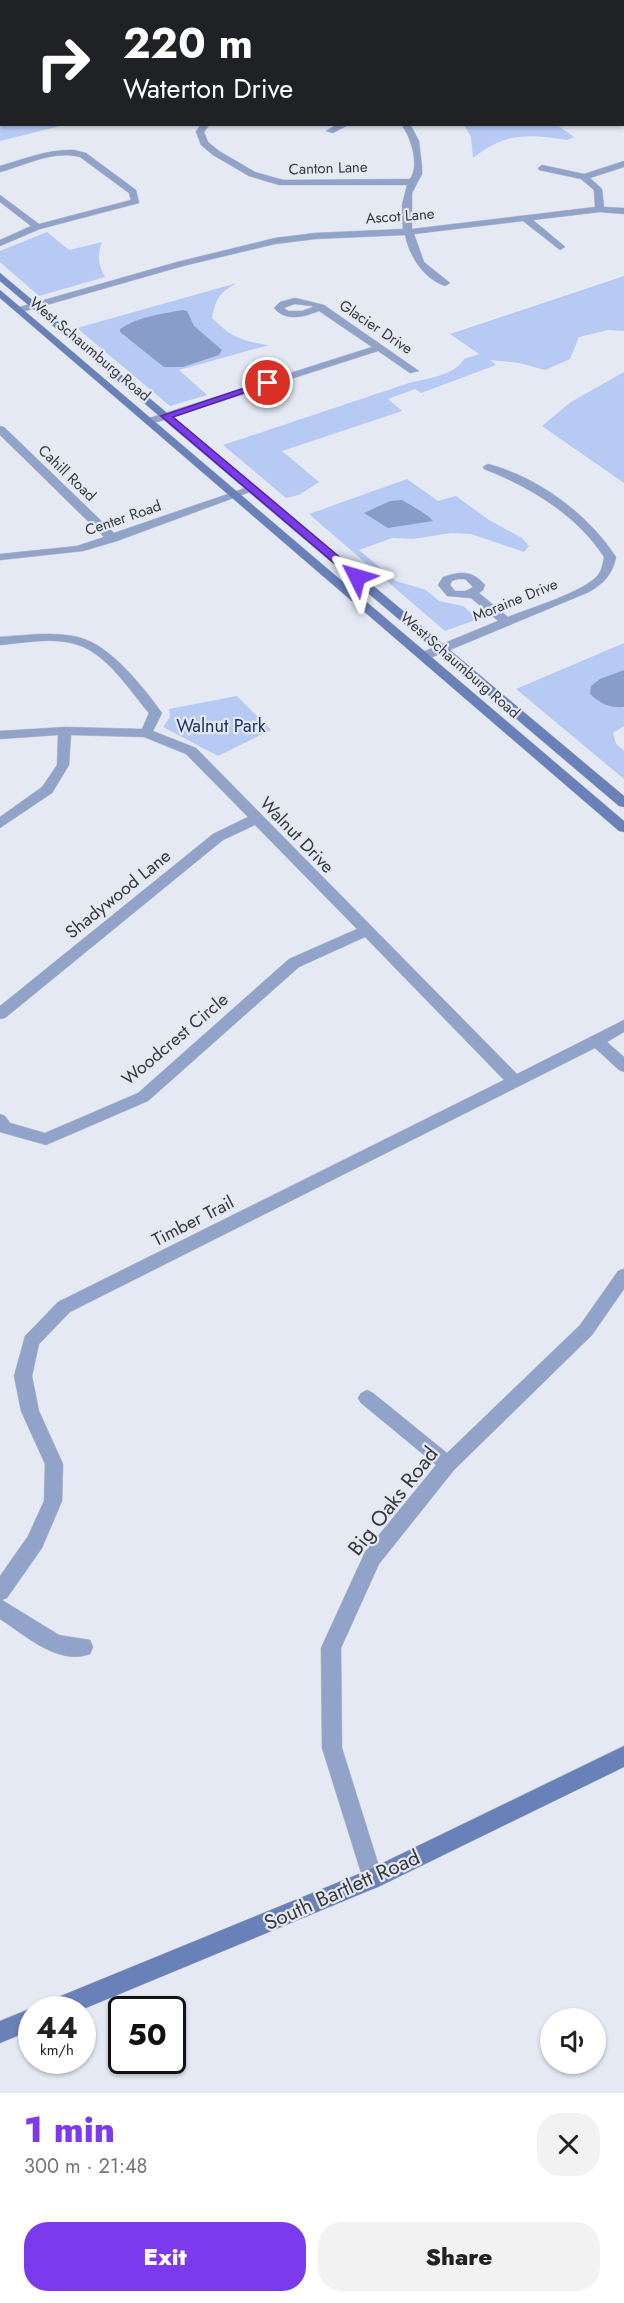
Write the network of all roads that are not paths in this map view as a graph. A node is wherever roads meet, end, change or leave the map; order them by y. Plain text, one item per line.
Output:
1 (202, 126) edge
2 (341, 126) edge
3 (407, 126) edge
4 (330, 130) dead end
5 (624, 164) edge
6 (542, 168) dead end
7 (0, 169) edge
8 (584, 177) junction
9 (411, 182) junction
10 (0, 198) edge
11 (600, 209) junction
12 (624, 211) edge
13 (525, 218) junction
14 (37, 227) junction
15 (409, 232) junction
16 (0, 243) edge
17 (560, 247) dead end
18 (0, 276) edge
19 (445, 283) dead end
20 (0, 293) edge
21 (35, 305) junction
22 (321, 307) dead end
23 (19, 310) junction
24 (378, 348) junction
25 (414, 371) dead end
26 (166, 416) junction
27 (150, 421) junction
28 (0, 429) edge
29 (488, 467) dead end
30 (252, 489) junction
31 (235, 494) junction
32 (113, 539) junction
33 (0, 557) edge
34 (609, 563) junction
35 (624, 565) edge
36 (473, 594) dead end
37 (506, 622) junction
38 (0, 641) edge
39 (441, 648) junction
40 (424, 656) junction
41 (65, 731) junction
42 (146, 733) junction
43 (0, 735) edge
44 (624, 803) edge
45 (256, 819) junction
46 (0, 824) edge
47 (624, 828) edge
48 (365, 931) junction
49 (3, 1008) edge
50 (624, 1025) edge
51 (596, 1041) junction
52 (624, 1066) edge
53 (515, 1082) junction
54 (0, 1120) edge
55 (624, 1276) edge
56 (367, 1398) dead end
57 (448, 1464) junction
58 (0, 1592) edge
59 (0, 1608) edge
60 (82, 1647) dead end
61 (624, 1756) edge
62 (373, 1879) junction
63 (88, 1996) edge
64 (18, 2025) edge
65 (0, 2032) edge

1 - 9 street, Canton Lane
2 - 4 street
3 - 9 street
5 - 8 street
6 - 8 street
7 - 14 street
8 - 11 street
9 - 15 street
10 - 14 street
11 - 12 street, Ascot Lane
11 - 13 street, Ascot Lane
13 - 15 street, Ascot Lane
13 - 17 street
14 - 16 street
15 - 19 street
15 - 21 street, Ascot Lane
18 - 21 main road, West Schaumburg Road
20 - 23 main road, West Schaumburg Road
21 - 23 street, Ascot Lane
21 - 26 main road, West Schaumburg Road
22 - 24 street, Glacier Drive
23 - 27 main road, West Schaumburg Road
24 - 25 street, Glacier Drive
24 - 26 street
26 - 27 street
26 - 30 main road, West Schaumburg Road
27 - 31 main road, West Schaumburg Road
28 - 32 street, Cahill Road
29 - 34 street
30 - 31 street, Center Road
30 - 39 main road, West Schaumburg Road
31 - 32 street, Center Road
31 - 40 main road, West Schaumburg Road
32 - 33 street, Center Road
34 - 35 street
34 - 37 street, Moraine Drive
36 - 37 street
37 - 39 street, Moraine Drive
38 - 42 street
39 - 40 street, Moraine Drive
39 - 44 main road, West Schaumburg Road
40 - 47 main road, West Schaumburg Road
41 - 42 street, Walnut Drive
41 - 43 street, Walnut Drive
41 - 46 street
42 - 45 street, Walnut Drive
45 - 48 street, Walnut Drive
45 - 49 street, Shadywood Lane
48 - 53 street, Walnut Drive
48 - 54 street, Woodcrest Circle
50 - 51 street, Timber Trail
51 - 52 street
51 - 53 street, Timber Trail
53 - 58 street, Timber Trail
55 - 57 street, Big Oaks Road
56 - 57 street
57 - 62 street, Big Oaks Road
59 - 60 street
61 - 62 main road, South Bartlett Road
62 - 63 main road, South Bartlett Road
64 - 65 main road

